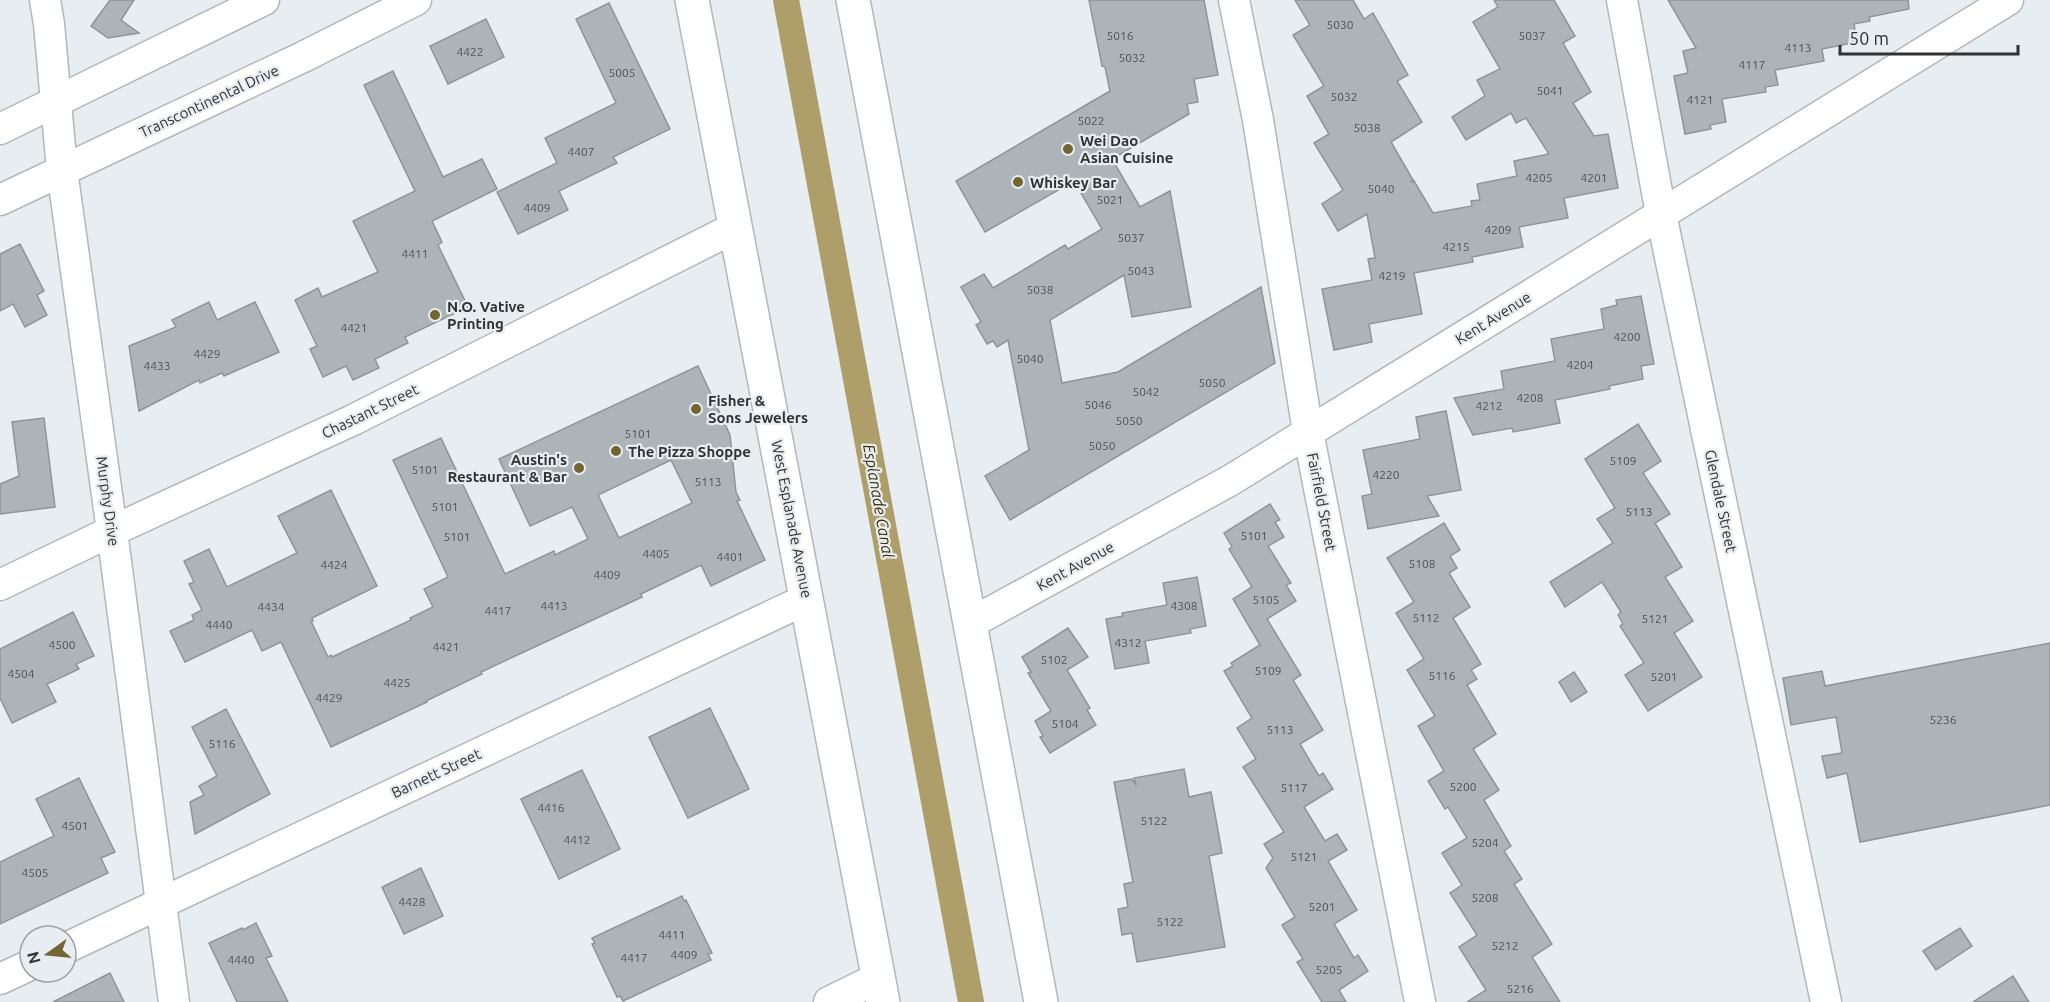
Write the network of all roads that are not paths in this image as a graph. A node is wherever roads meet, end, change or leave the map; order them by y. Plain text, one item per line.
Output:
1 (45, 0) edge
2 (264, 0) edge
3 (416, 0) edge
4 (853, 0) edge
5 (1234, 0) edge
6 (1622, 0) edge
7 (2008, 0) edge
8 (695, 4) edge
9 (56, 101) junction
10 (0, 129) edge
11 (62, 170) junction
12 (0, 200) edge
13 (1661, 214) junction
14 (736, 227) junction
15 (1308, 432) junction
16 (112, 531) junction
17 (0, 585) edge
18 (807, 599) junction
19 (970, 623) junction
20 (160, 903) junction
21 (78, 942) edge
22 (18, 971) edge
23 (0, 979) edge
24 (880, 990) edge
25 (174, 1002) edge
26 (829, 1002) edge
27 (1041, 1002) edge
28 (1420, 1002) edge
29 (1826, 1002) edge

1 - 9 street, Murphy Drive
2 - 9 street
3 - 11 street, Transcontinental Drive
4 - 19 main road
5 - 15 street, Fairfield Street
6 - 13 street, Glendale Street
7 - 13 street, Kent Avenue
8 - 14 main road, West Esplanade Avenue
9 - 10 street
9 - 11 street, Murphy Drive
11 - 12 street, Transcontinental Drive
11 - 16 street, Murphy Drive
13 - 15 street, Kent Avenue
13 - 29 street, Glendale Street
14 - 16 street, Chastant Street
14 - 18 main road, West Esplanade Avenue
15 - 19 street, Kent Avenue
15 - 28 street, Fairfield Street
16 - 17 street, Chastant Street
16 - 20 street, Murphy Drive
18 - 20 street, Barnett Street
18 - 24 main road, West Esplanade Avenue
19 - 27 main road
20 - 21 street, Barnett Street
20 - 25 street, Murphy Drive
22 - 23 street
24 - 26 street

